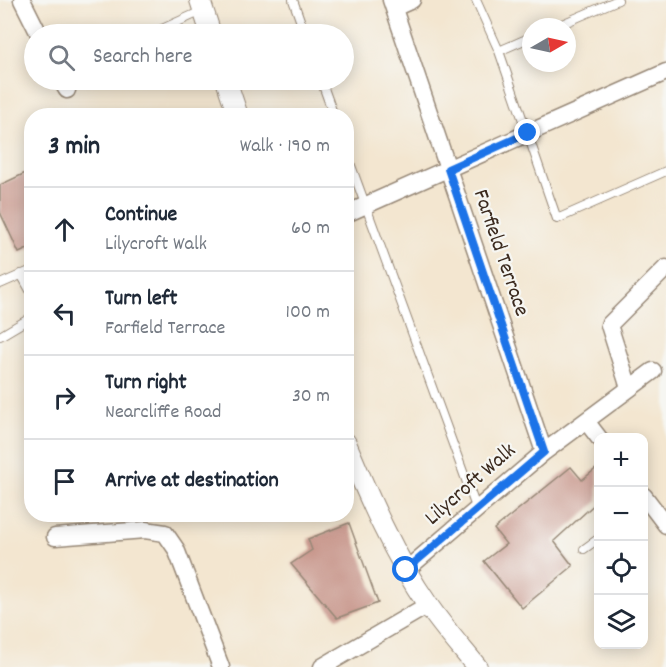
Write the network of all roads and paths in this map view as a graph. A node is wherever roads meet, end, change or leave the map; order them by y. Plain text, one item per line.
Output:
1 (22, 0) edge
2 (293, 0) edge
3 (412, 0) edge
4 (476, 0) edge
5 (618, 0) edge
6 (392, 4) edge
7 (202, 5) edge
8 (576, 18) edge
9 (34, 24) edge
10 (169, 24) edge
11 (208, 24) edge
12 (301, 24) edge
13 (522, 41) edge
14 (499, 51) junction
15 (666, 72) edge
16 (229, 90) edge
17 (324, 90) edge
18 (235, 108) edge
19 (330, 108) edge
20 (528, 133) junction
21 (448, 169) junction
22 (666, 171) edge
23 (354, 174) edge
24 (365, 205) junction
25 (354, 210) edge
26 (666, 268) edge
27 (24, 273) edge
28 (21, 274) junction
29 (24, 279) edge
30 (0, 284) edge
31 (24, 322) edge
32 (0, 336) edge
33 (653, 371) dead end
34 (629, 388) junction
35 (586, 421) junction
36 (594, 433) edge
37 (544, 452) junction
38 (354, 462) edge
39 (478, 511) junction
40 (55, 537) dead end
41 (595, 541) edge
42 (584, 549) dead end
43 (406, 570) junction
44 (428, 605) junction
45 (222, 667) edge
46 (322, 667) edge
47 (477, 667) edge

1 - 9 street
2 - 12 lane
3 - 6 street
4 - 14 lane
5 - 8 lane
6 - 21 street, Farfield Terrace
7 - 10 lane
7 - 11 street
13 - 14 lane
14 - 20 lane
15 - 20 street
16 - 18 street
17 - 19 lane
20 - 21 street
20 - 22 lane
21 - 24 street
21 - 37 street, Farfield Terrace
23 - 24 lane
24 - 25 street
24 - 39 lane
26 - 34 street
27 - 28 lane
28 - 29 lane
28 - 30 lane
31 - 32 lane
33 - 34 street, Lilycroft Walk
34 - 35 street, Lilycroft Walk
35 - 36 street
35 - 37 street, Lilycroft Walk
37 - 39 street, Lilycroft Walk
38 - 43 street
39 - 43 street, Lilycroft Walk
40 - 45 street
41 - 42 lane
43 - 44 street
44 - 46 street
44 - 47 street

